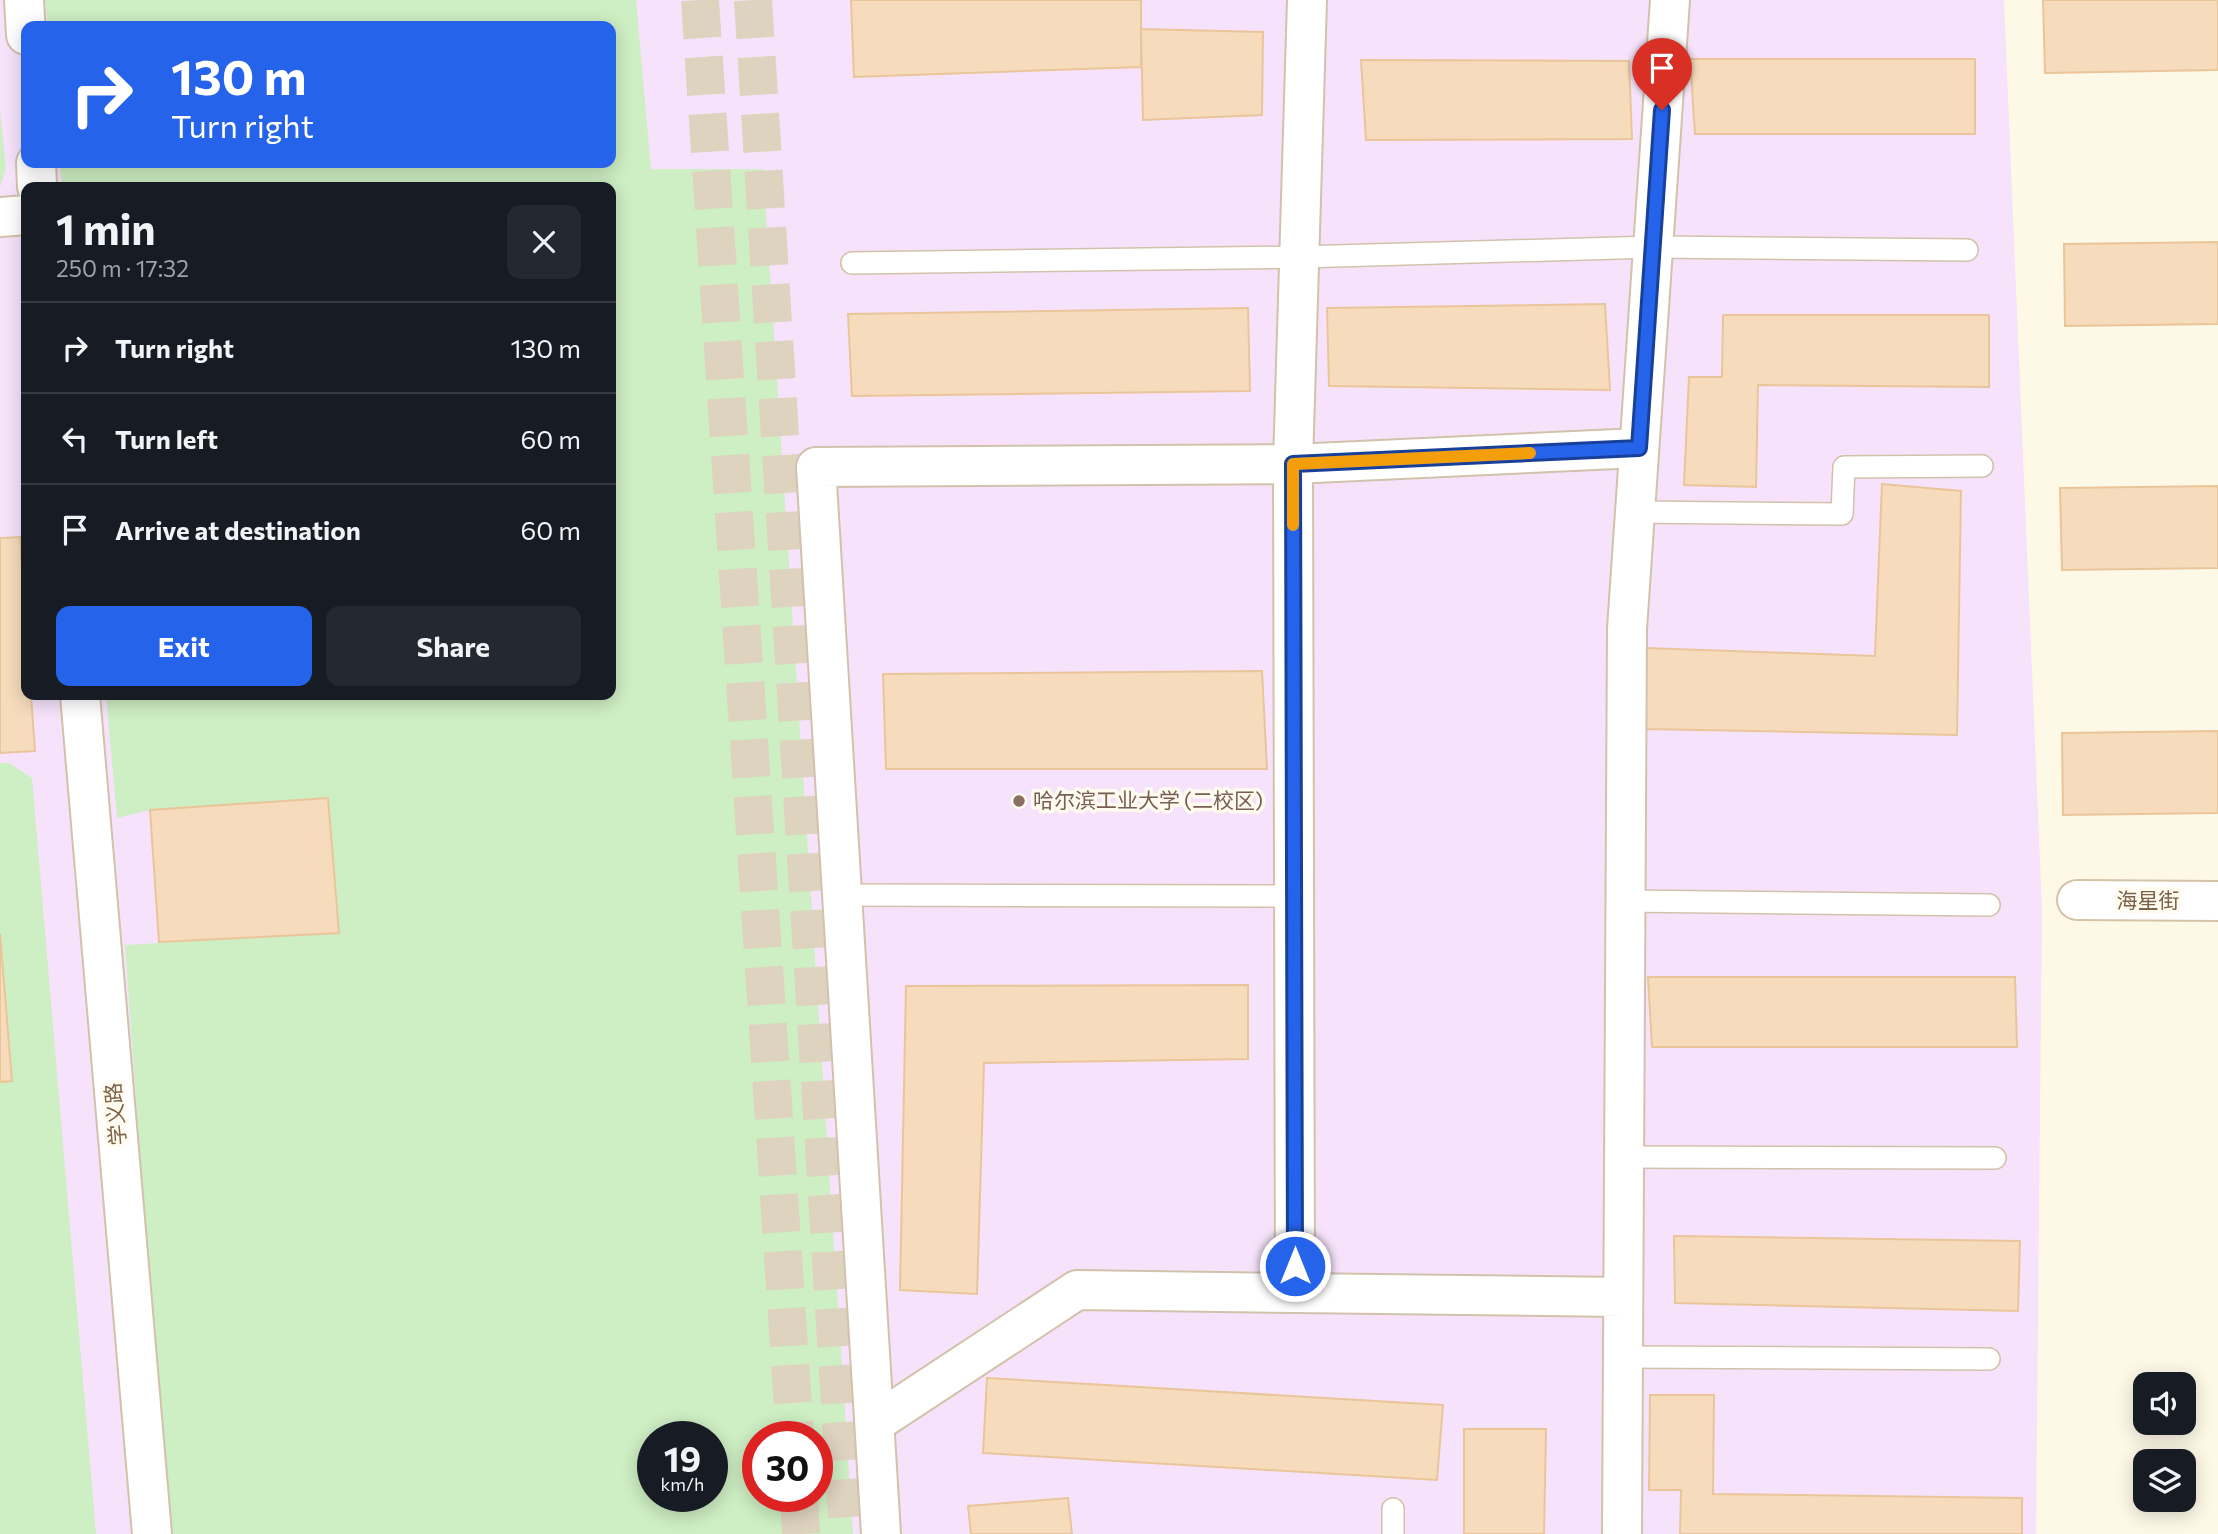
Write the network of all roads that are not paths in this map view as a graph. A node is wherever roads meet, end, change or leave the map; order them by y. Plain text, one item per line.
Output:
1 (24, 0) edge
2 (1307, 0) edge
3 (1670, 0) edge
4 (25, 21) edge
5 (21, 215) edge
6 (0, 217) edge
7 (1653, 247) junction
8 (1967, 250) dead end
9 (1300, 257) junction
10 (852, 263) dead end
11 (1639, 448) junction
12 (1293, 464) junction
13 (1982, 466) dead end
14 (1635, 512) junction
15 (80, 700) edge
16 (842, 895) junction
17 (1294, 896) junction
18 (2077, 900) dead end
19 (1625, 901) junction
20 (2218, 901) edge
21 (1989, 905) dead end
22 (1624, 1157) junction
23 (1995, 1158) dead end
24 (1295, 1293) junction
25 (1623, 1297) junction
26 (1623, 1357) junction
27 (1989, 1359) dead end
28 (875, 1423) junction
29 (1393, 1508) dead end
30 (152, 1534) edge
31 (881, 1534) edge
32 (1393, 1534) edge
33 (1622, 1534) edge

1 - 4 street
2 - 9 street
3 - 7 street
5 - 6 street
7 - 8 lane
7 - 9 lane
7 - 11 street
9 - 10 lane
9 - 12 street
11 - 12 street
11 - 14 street
12 - 16 street
12 - 17 street
13 - 14 lane
14 - 19 street
15 - 30 street, 学义路
16 - 17 lane
16 - 28 street
17 - 24 street
18 - 20 street, 海星街
19 - 21 lane
19 - 22 street
22 - 23 lane
22 - 25 street
24 - 25 street
24 - 28 street
25 - 26 street
26 - 27 lane
26 - 33 street
28 - 31 street
29 - 32 lane

